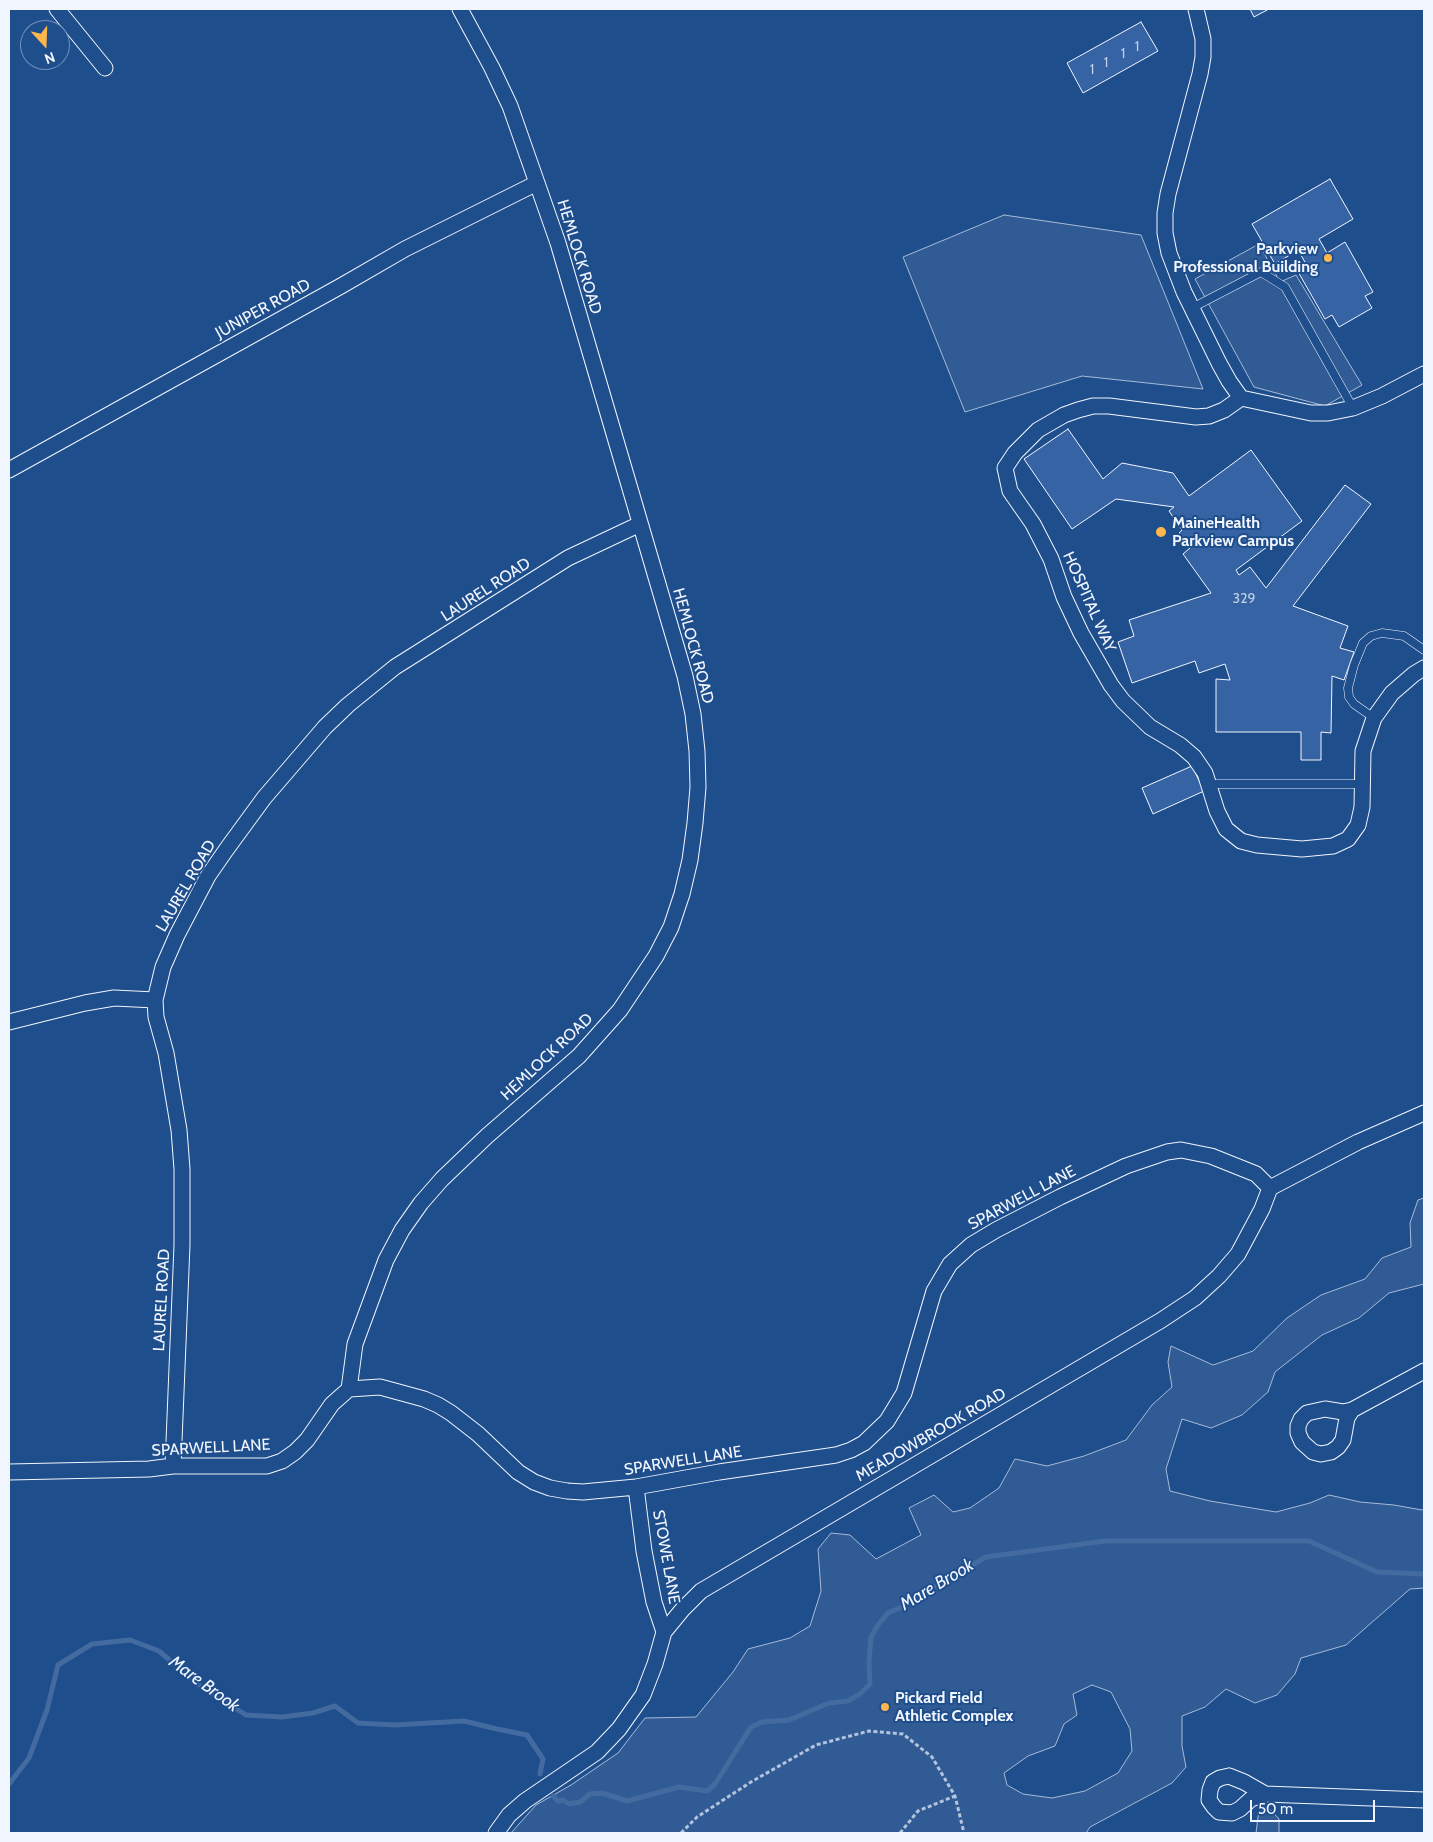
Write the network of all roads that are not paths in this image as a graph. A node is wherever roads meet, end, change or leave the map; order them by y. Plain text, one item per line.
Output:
1 (57, 9) edge
2 (460, 9) edge
3 (1196, 9) edge
4 (105, 68) dead end
5 (537, 183) junction
6 (1192, 308) junction
7 (1424, 374) edge
8 (1241, 398) junction
9 (1353, 408) junction
10 (9, 470) edge
11 (640, 524) junction
12 (1424, 650) edge
13 (1424, 668) edge
14 (1374, 718) junction
15 (1209, 784) junction
16 (1362, 784) junction
17 (155, 1000) junction
18 (9, 1022) edge
19 (1424, 1113) edge
20 (1270, 1188) junction
21 (1424, 1371) edge
22 (349, 1389) junction
23 (1352, 1410) dead end
24 (173, 1466) junction
25 (9, 1472) edge
26 (636, 1487) junction
27 (664, 1632) junction
28 (1265, 1794) dead end
29 (1424, 1800) edge
30 (496, 1833) edge

1 - 4 street
2 - 5 street, HEMLOCK ROAD
3 - 6 street
5 - 10 street, JUNIPER ROAD
5 - 11 street, HEMLOCK ROAD
6 - 8 street
6 - 9 lane
7 - 9 street
8 - 9 street
8 - 15 street, HOSPITAL WAY
11 - 17 street, LAUREL ROAD
11 - 22 street, HEMLOCK ROAD
12 - 14 lane
13 - 14 street, HOSPITAL WAY
14 - 16 street, HOSPITAL WAY
15 - 16 lane
15 - 16 street, HOSPITAL WAY
17 - 18 street
17 - 24 street, LAUREL ROAD
19 - 20 street
20 - 26 street, SPARWELL LANE
20 - 27 street, MEADOWBROOK ROAD
21 - 23 street
22 - 24 street, SPARWELL LANE
22 - 26 street, SPARWELL LANE
24 - 25 street, SPARWELL LANE
26 - 27 street, STOWE LANE
27 - 30 street, MEADOWBROOK ROAD
28 - 29 street

